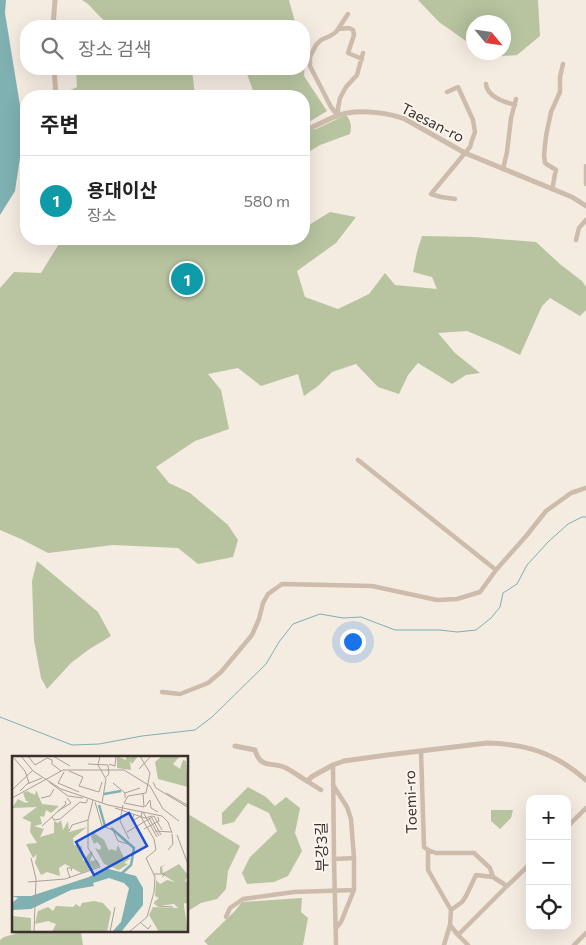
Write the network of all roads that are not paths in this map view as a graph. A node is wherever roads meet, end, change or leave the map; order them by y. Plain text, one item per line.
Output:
1 (55, 0) edge
2 (348, 14) dead end
3 (53, 20) edge
4 (339, 28) junction
5 (363, 52) dead end
6 (362, 59) junction
7 (562, 64) dead end
8 (54, 75) edge
9 (486, 84) dead end
10 (56, 90) edge
11 (447, 92) dead end
12 (516, 99) dead end
13 (515, 105) junction
14 (338, 116) junction
15 (310, 128) edge
16 (465, 152) junction
17 (586, 166) edge
18 (503, 169) junction
19 (586, 172) edge
20 (586, 184) edge
21 (552, 189) junction
22 (455, 198) dead end
23 (586, 204) edge
24 (586, 220) edge
25 (576, 240) dead end
26 (358, 460) dead end
27 (586, 488) edge
28 (496, 570) junction
29 (162, 692) dead end
30 (235, 746) dead end
31 (421, 751) junction
32 (333, 765) junction
33 (586, 780) edge
34 (307, 781) junction
35 (332, 784) junction
36 (321, 790) dead end
37 (586, 808) edge
38 (571, 823) edge
39 (428, 850) junction
40 (354, 858) junction
41 (334, 859) junction
42 (526, 868) edge
43 (493, 877) junction
44 (507, 886) junction
45 (334, 890) junction
46 (354, 890) junction
47 (451, 910) junction
48 (226, 917) dead end
49 (450, 925) junction
50 (336, 929) junction
51 (586, 933) edge
52 (458, 936) junction
53 (336, 945) edge
54 (444, 945) edge
55 (468, 945) edge
56 (574, 945) edge

1 - 3 street
2 - 4 street
4 - 6 street
4 - 14 street
5 - 6 street
6 - 14 street
7 - 21 street
8 - 10 street
9 - 13 street
11 - 16 street, Taesan-ro
12 - 13 street
13 - 18 street
14 - 15 street, Taesan-ro
14 - 16 street, Taesan-ro
16 - 18 street, Taesan-ro
16 - 22 street, Taesan-ro
17 - 19 street
18 - 21 street, Taesan-ro
19 - 20 street
21 - 23 street, Taesan-ro
24 - 25 street
26 - 28 street
27 - 28 street
28 - 29 street
30 - 34 street
31 - 32 street
31 - 33 street
31 - 39 street, Toemi-ro
32 - 34 street
32 - 35 street, 부강3길
34 - 36 street
35 - 40 street
35 - 41 street, 부강3길
37 - 38 street
39 - 43 street, Toemi-ro
39 - 47 street, Toemi-ro
40 - 41 street
40 - 46 street
41 - 45 street, 부강3길
42 - 44 street
43 - 44 street, Toemi-ro
43 - 47 street
44 - 52 street
45 - 46 street
45 - 48 street
45 - 50 street, 부강3길
46 - 50 street
47 - 49 street
49 - 52 street
49 - 54 street
50 - 53 street, 부강3길
51 - 56 street
52 - 55 street

